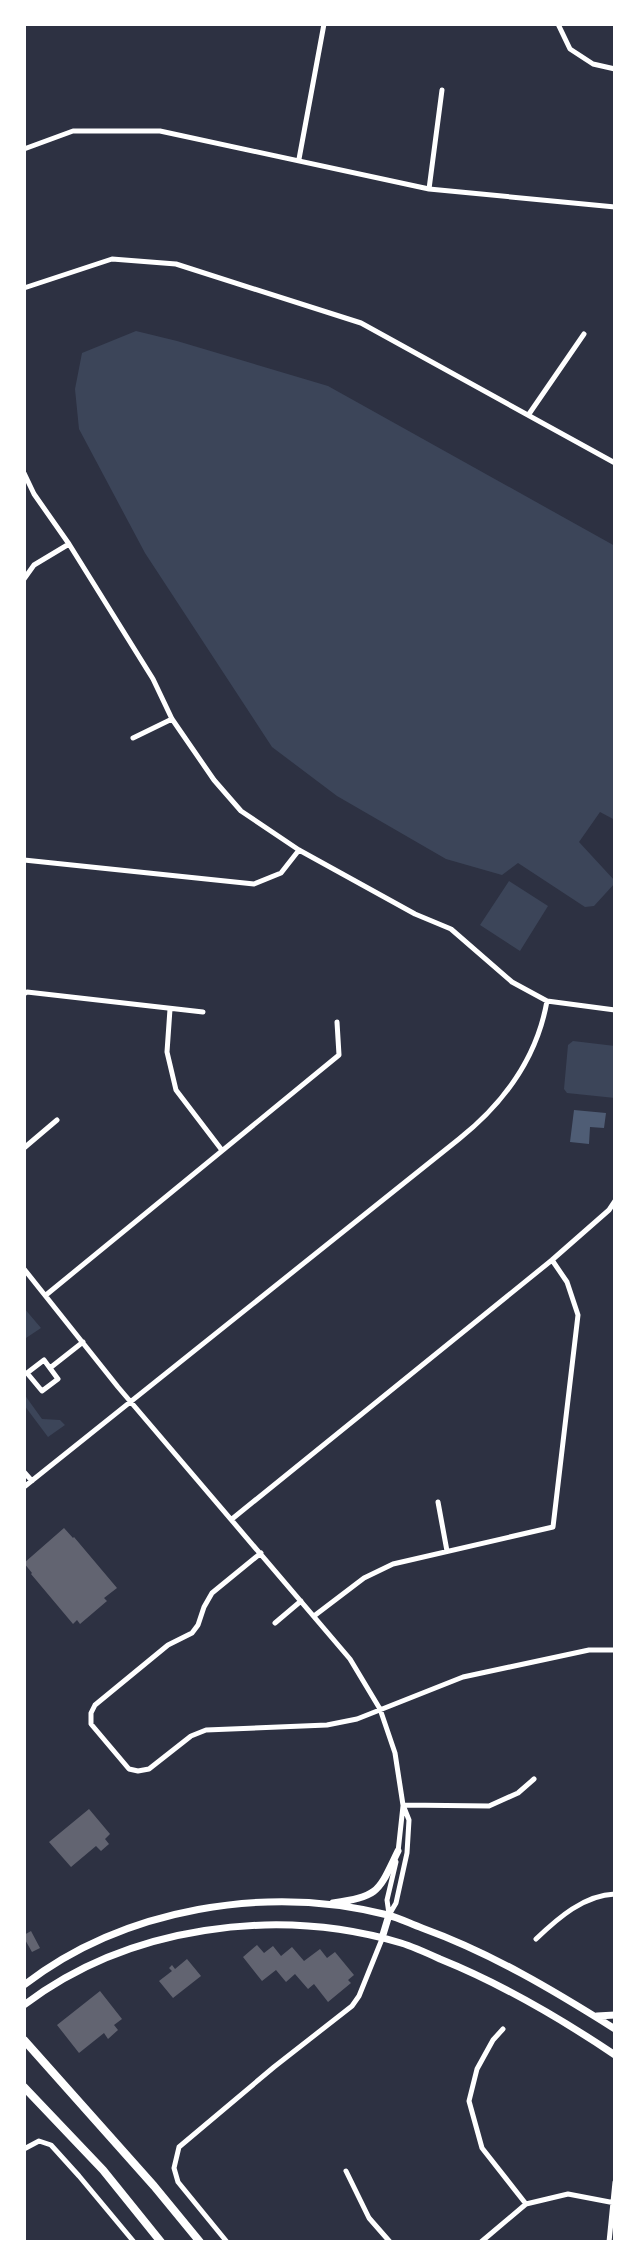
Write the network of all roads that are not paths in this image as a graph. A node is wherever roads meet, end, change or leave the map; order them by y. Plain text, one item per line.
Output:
1 (324, 24) edge
2 (558, 24) edge
3 (615, 69) edge
4 (442, 90) dead end
5 (24, 149) edge
6 (299, 159) junction
7 (429, 189) junction
8 (615, 207) edge
9 (24, 288) edge
10 (584, 334) dead end
11 (529, 414) junction
12 (615, 463) edge
13 (24, 473) edge
14 (69, 544) junction
15 (24, 579) edge
16 (172, 719) junction
17 (133, 738) dead end
18 (299, 850) junction
19 (24, 860) edge
20 (24, 994) edge
21 (547, 1001) junction
22 (170, 1009) junction
23 (615, 1010) edge
24 (203, 1012) dead end
25 (337, 1022) dead end
26 (57, 1120) dead end
27 (24, 1148) edge
28 (221, 1149) junction
29 (615, 1201) edge
30 (552, 1260) junction
31 (24, 1269) edge
32 (46, 1295) junction
33 (83, 1342) junction
34 (50, 1368) junction
35 (131, 1400) junction
36 (24, 1472) edge
37 (32, 1481) junction
38 (24, 1487) edge
39 (438, 1502) dead end
40 (232, 1519) junction
41 (447, 1551) junction
42 (261, 1553) junction
43 (301, 1601) junction
44 (314, 1616) junction
45 (275, 1623) dead end
46 (615, 1650) edge
47 (380, 1709) junction
48 (534, 1779) dead end
49 (403, 1805) junction
50 (398, 1851) junction
51 (615, 1894) edge
52 (323, 1904) junction
53 (389, 1915) junction
54 (382, 1938) junction
55 (536, 1939) dead end
56 (24, 1985) edge
57 (24, 2005) edge
58 (615, 2015) edge
59 (595, 2016) junction
60 (503, 2029) dead end
61 (615, 2029) edge
62 (24, 2040) edge
63 (615, 2055) edge
64 (24, 2087) edge
65 (24, 2149) edge
66 (346, 2171) dead end
67 (615, 2182) edge
68 (614, 2203) edge
69 (526, 2204) junction
70 (134, 2242) edge
71 (161, 2242) edge
72 (200, 2242) edge
73 (227, 2242) edge
74 (390, 2242) edge
75 (481, 2242) edge
76 (609, 2242) edge

1 - 6 street
2 - 3 street
4 - 7 street
5 - 6 street
6 - 7 street
7 - 8 street
9 - 11 street
10 - 11 street
11 - 12 street
13 - 14 street
14 - 15 street
14 - 16 street
16 - 17 street
16 - 18 street
18 - 19 street
18 - 21 street
20 - 22 street
21 - 23 street
21 - 35 street
22 - 24 street
22 - 28 street
25 - 28 street
26 - 27 street
28 - 32 street
29 - 30 street
30 - 40 street
30 - 41 street
31 - 32 street
32 - 33 street
33 - 34 street
33 - 35 street
34 - 34 street
35 - 37 street
35 - 40 street
36 - 37 street
37 - 38 street
39 - 41 street
40 - 42 street
41 - 44 street
42 - 43 street
42 - 47 street
43 - 44 street
43 - 45 street
44 - 47 street
46 - 47 street
47 - 49 street
48 - 49 street
49 - 50 street
49 - 53 street
50 - 52 main road
50 - 53 street
51 - 55 street
52 - 53 main road
52 - 56 main road
53 - 54 main road
53 - 59 main road
54 - 57 main road
54 - 63 main road
54 - 73 street
58 - 59 main road
59 - 61 main road
60 - 69 street
62 - 72 main road
64 - 71 main road
65 - 70 street
66 - 74 street
67 - 68 street
68 - 69 street
68 - 76 street
69 - 75 street

